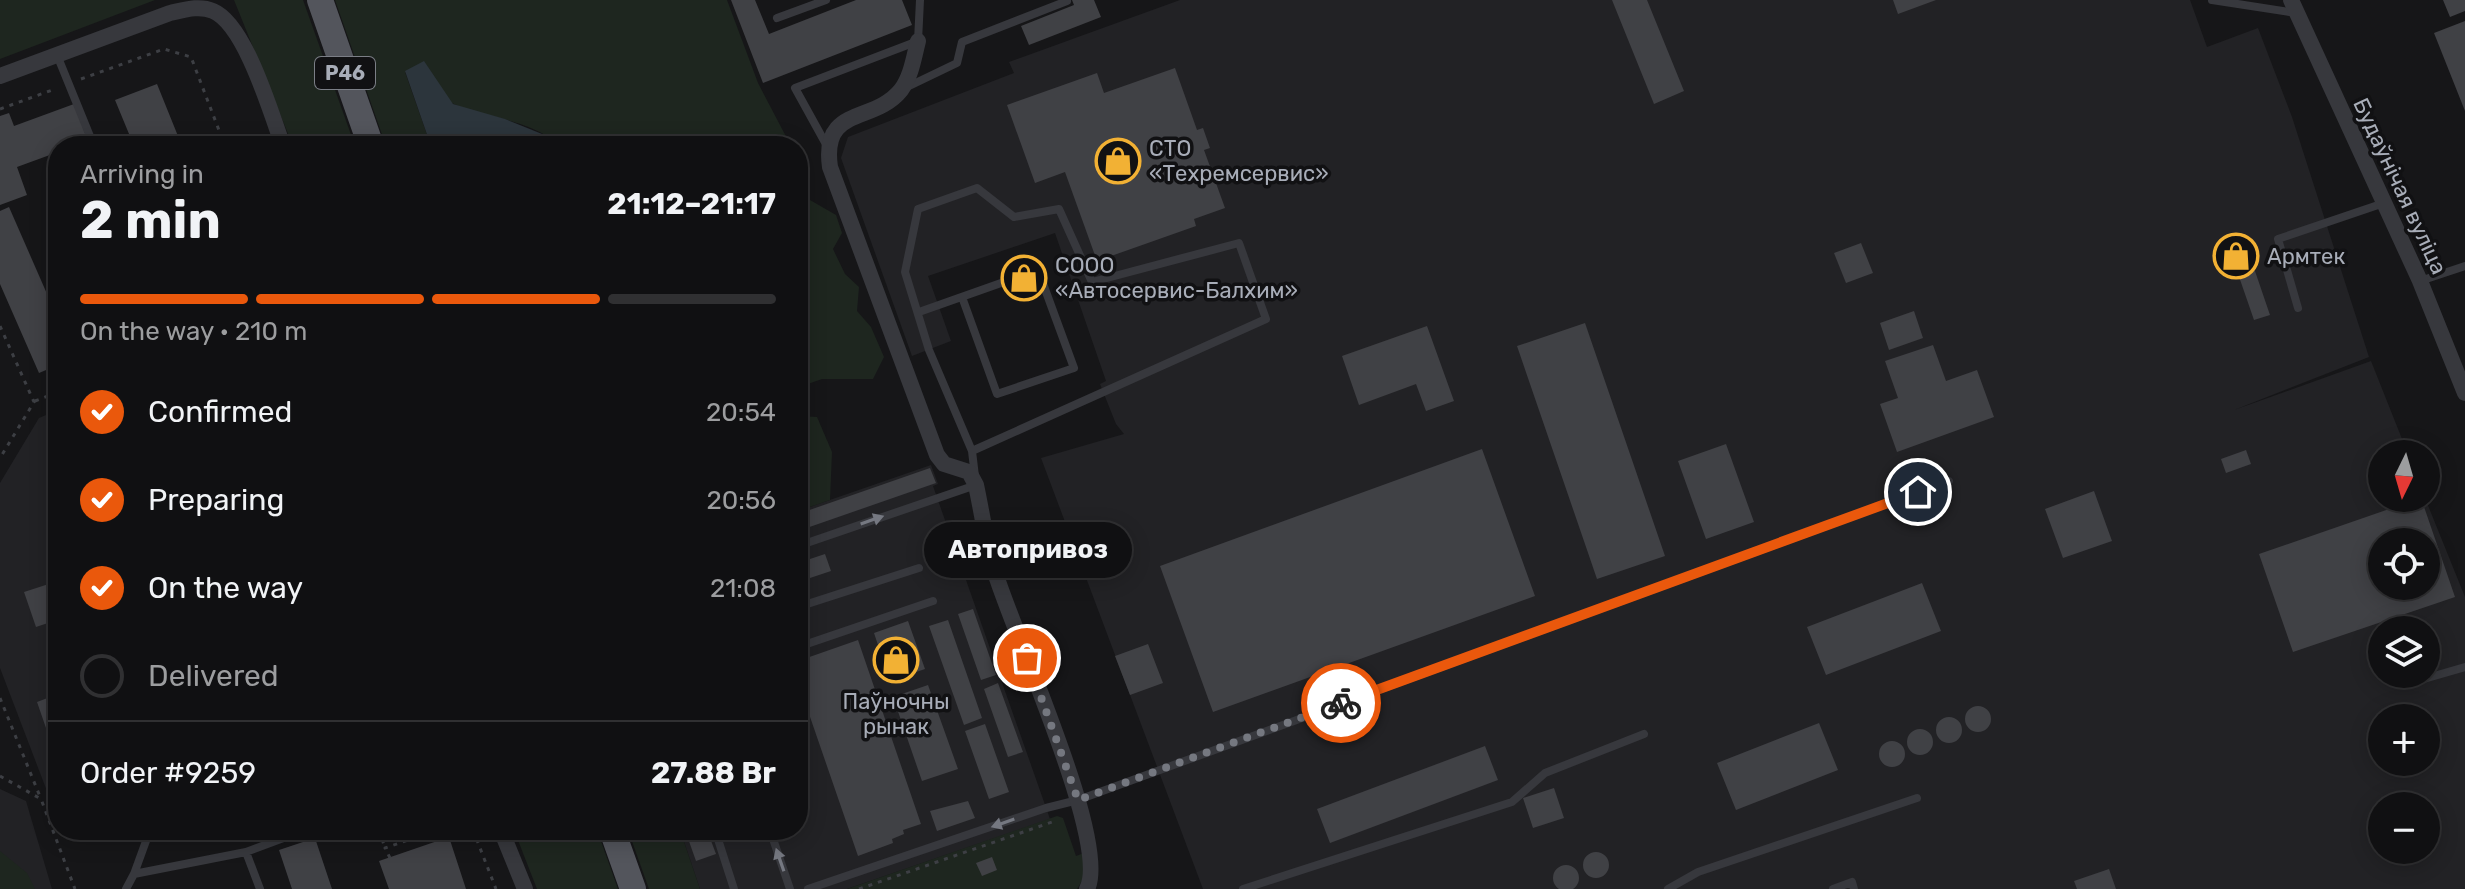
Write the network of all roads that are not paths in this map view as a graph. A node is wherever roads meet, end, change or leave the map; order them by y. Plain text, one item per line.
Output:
1 (320, 0) edge
2 (826, 0) edge
3 (920, 0) edge
4 (2212, 0) edge
5 (1067, 1) edge
6 (2294, 7) edge
7 (777, 18) dead end
8 (918, 41) junction
9 (56, 55) junction
10 (0, 76) edge
11 (900, 91) junction
12 (90, 136) edge
13 (279, 136) edge
14 (368, 136) edge
15 (828, 148) junction
16 (2384, 203) junction
17 (2465, 266) edge
18 (2420, 281) junction
19 (962, 297) junction
20 (2298, 308) dead end
21 (919, 312) junction
22 (2465, 393) edge
23 (972, 451) junction
24 (1949, 481) dead end
25 (976, 485) junction
26 (808, 543) edge
27 (919, 568) dead end
28 (933, 601) dead end
29 (808, 604) edge
30 (808, 644) edge
31 (2465, 667) edge
32 (2440, 674) edge
33 (1644, 734) dead end
34 (1917, 798) dead end
35 (1079, 805) junction
36 (146, 840) edge
37 (278, 840) edge
38 (505, 840) edge
39 (616, 840) edge
40 (718, 840) edge
41 (773, 840) edge
42 (246, 852) junction
43 (134, 874) junction
44 (126, 889) edge
45 (260, 889) edge
46 (525, 889) edge
47 (633, 889) edge
48 (734, 889) edge
49 (790, 889) edge
50 (808, 889) edge
51 (1087, 889) edge
52 (1243, 889) edge
53 (1668, 889) edge
54 (1833, 889) edge
55 (1854, 889) edge

1 - 14 main road, Р46
2 - 7 lane
3 - 8 lane
4 - 6 lane
5 - 11 lane
6 - 16 street, Будаўнічая вуліца
8 - 11 street
8 - 15 lane
9 - 10 street
9 - 12 lane
9 - 13 street
11 - 15 street
15 - 25 street
16 - 18 street, Будаўнічая вуліца
16 - 20 lane
17 - 18 lane
18 - 22 street, Будаўнічая вуліца
19 - 19 lane
19 - 21 lane
21 - 23 lane
21 - 23 lane
23 - 25 lane
24 - 35 lane
26 -> 25 lane
25 - 35 street
27 - 29 lane
28 - 30 lane
31 - 32 lane
33 - 52 lane
34 - 53 lane
35 -> 50 lane
35 - 51 street
36 - 43 lane
37 - 42 lane
38 - 46 street
39 - 47 main road
40 - 48 lane
49 -> 41 lane
42 - 43 lane
42 - 45 lane
43 - 44 lane
54 - 55 lane

